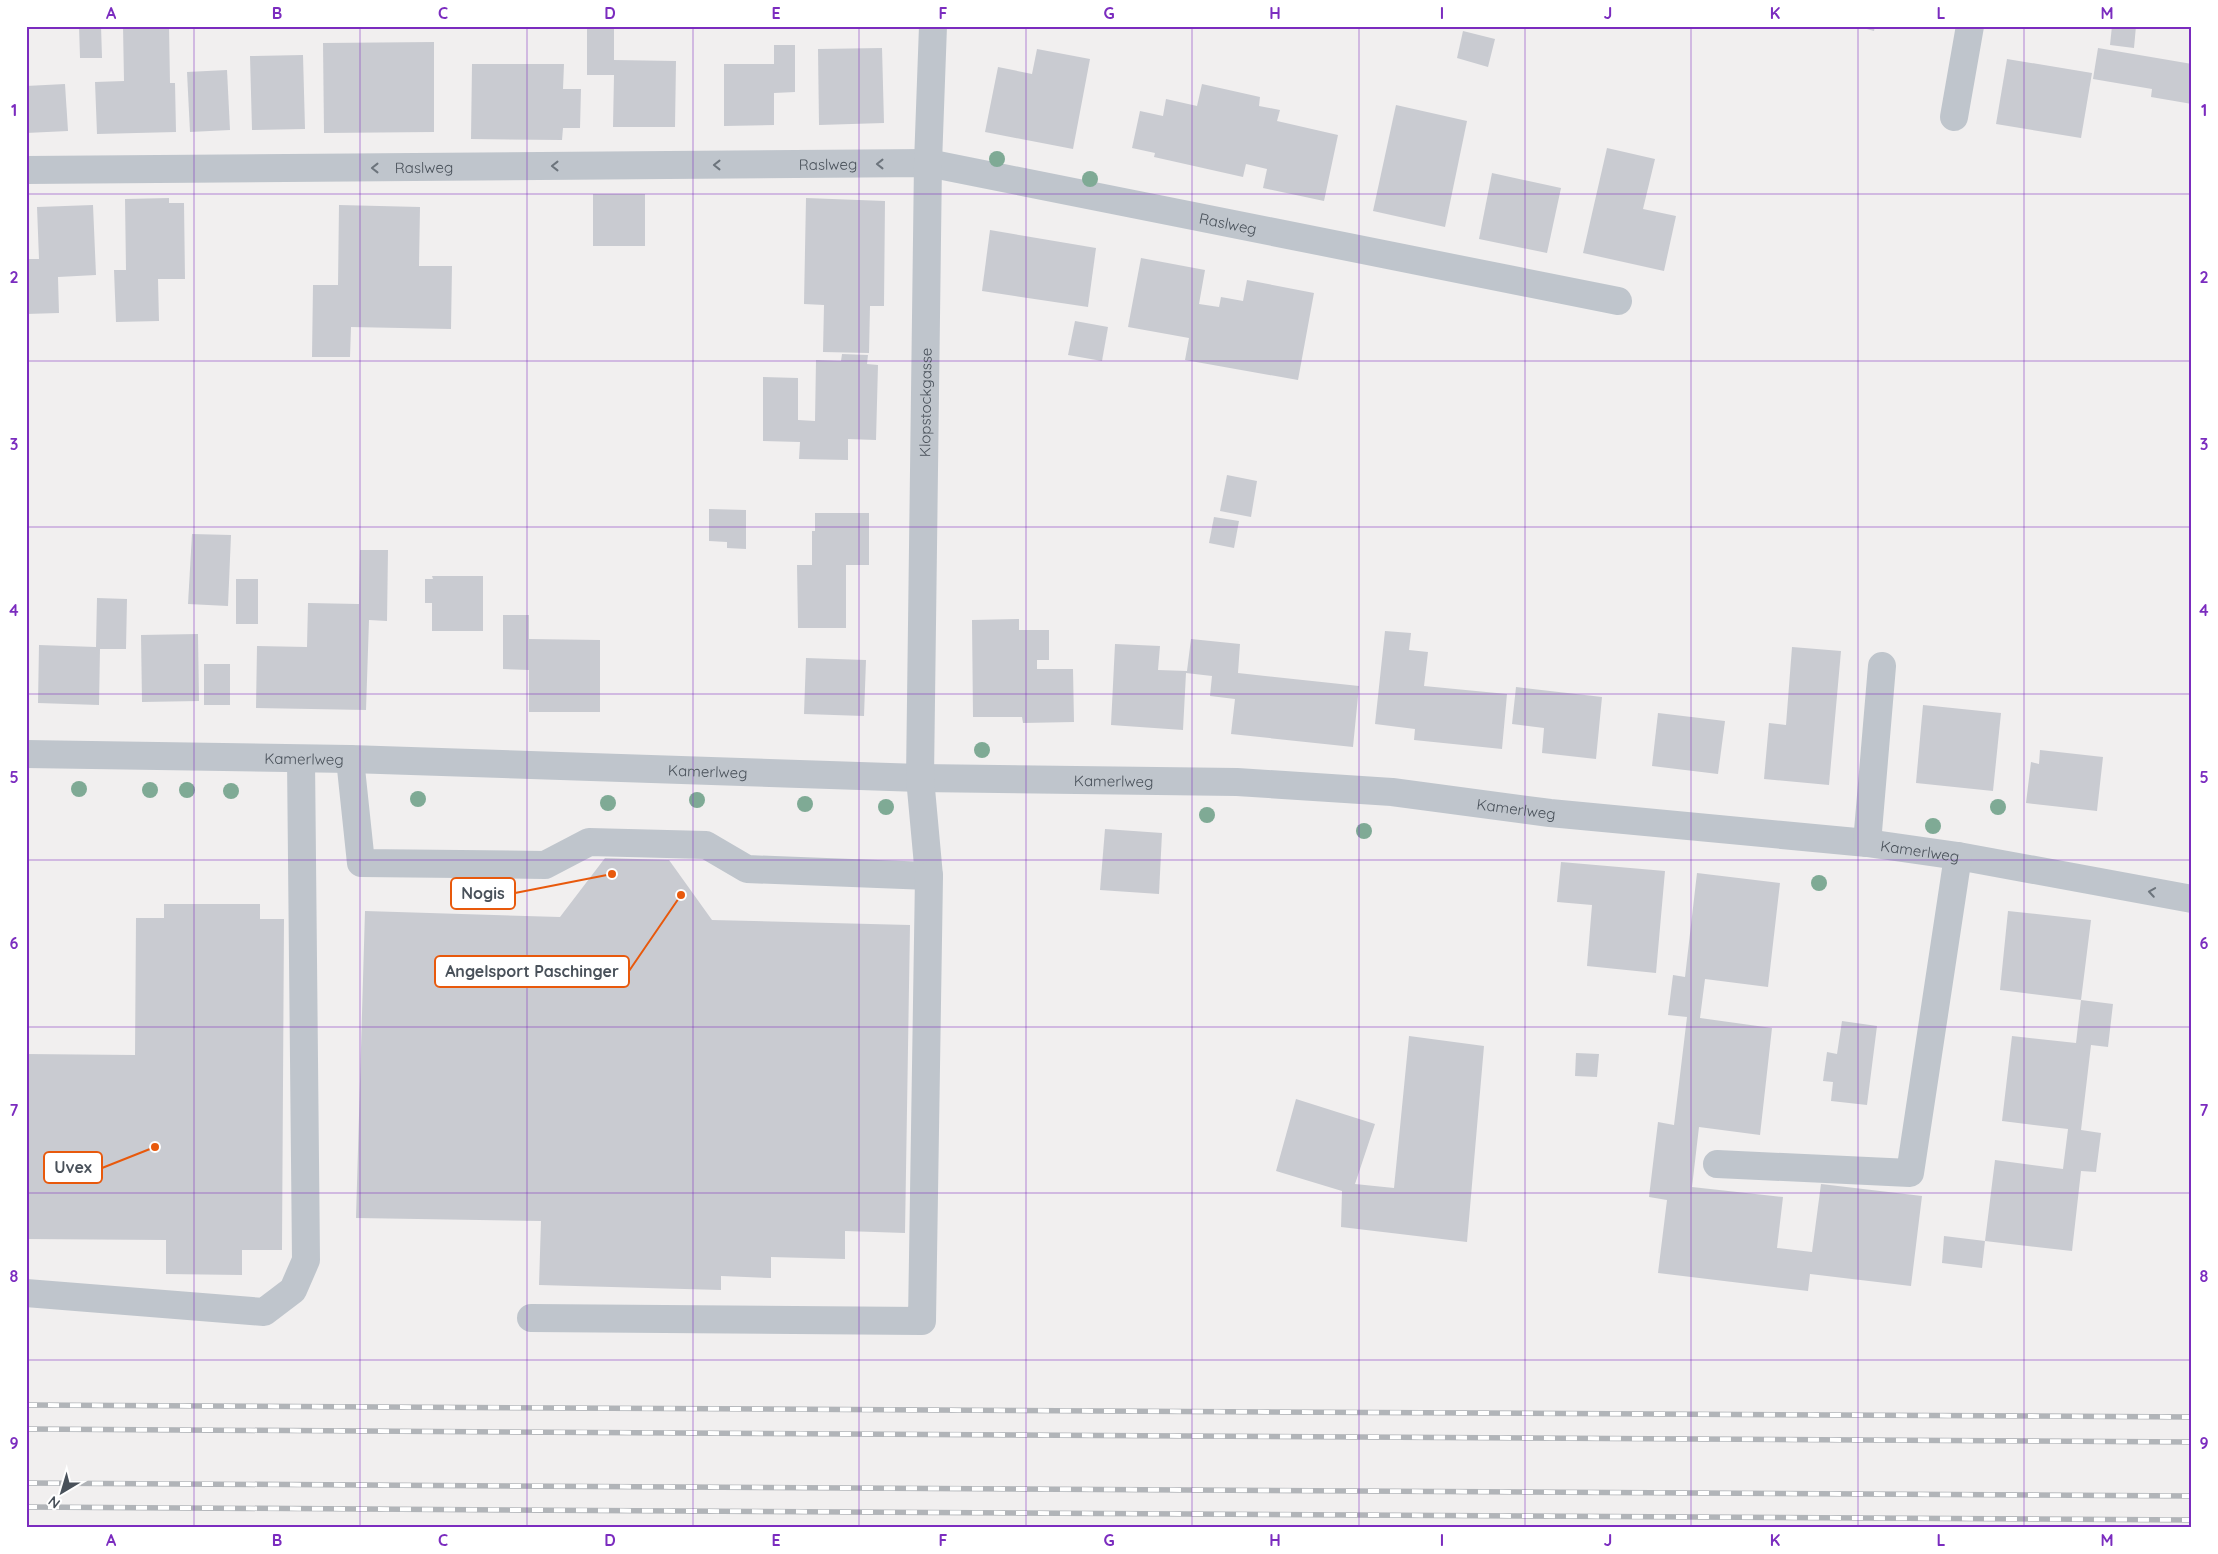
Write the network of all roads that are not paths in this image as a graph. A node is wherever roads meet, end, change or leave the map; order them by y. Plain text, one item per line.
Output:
1 (932, 26) edge
2 (1970, 26) edge
3 (1954, 117) dead end
4 (928, 163) junction
5 (26, 170) edge
6 (1618, 301) dead end
7 (1882, 666) dead end
8 (26, 754) edge
9 (302, 759) junction
10 (350, 759) junction
11 (920, 778) junction
12 (1867, 843) junction
13 (1958, 856) junction
14 (929, 876) junction
15 (2192, 899) edge
16 (1717, 1164) dead end
17 (26, 1293) edge
18 (531, 1318) dead end

1 - 4 street, Klopstockgasse
2 - 3 street
4 -> 5 street, Raslweg
4 - 6 street, Raslweg
4 - 11 street, Klopstockgasse
7 - 12 street
8 - 9 street, Kamerlweg
9 - 10 street, Kamerlweg
9 - 17 street
10 - 11 street, Kamerlweg
10 - 14 street
11 - 12 street, Kamerlweg
11 - 14 street, Klopstockgasse
12 - 13 street, Kamerlweg
15 -> 13 street, Kamerlweg
13 - 16 street
14 - 18 street, Klopstockgasse

